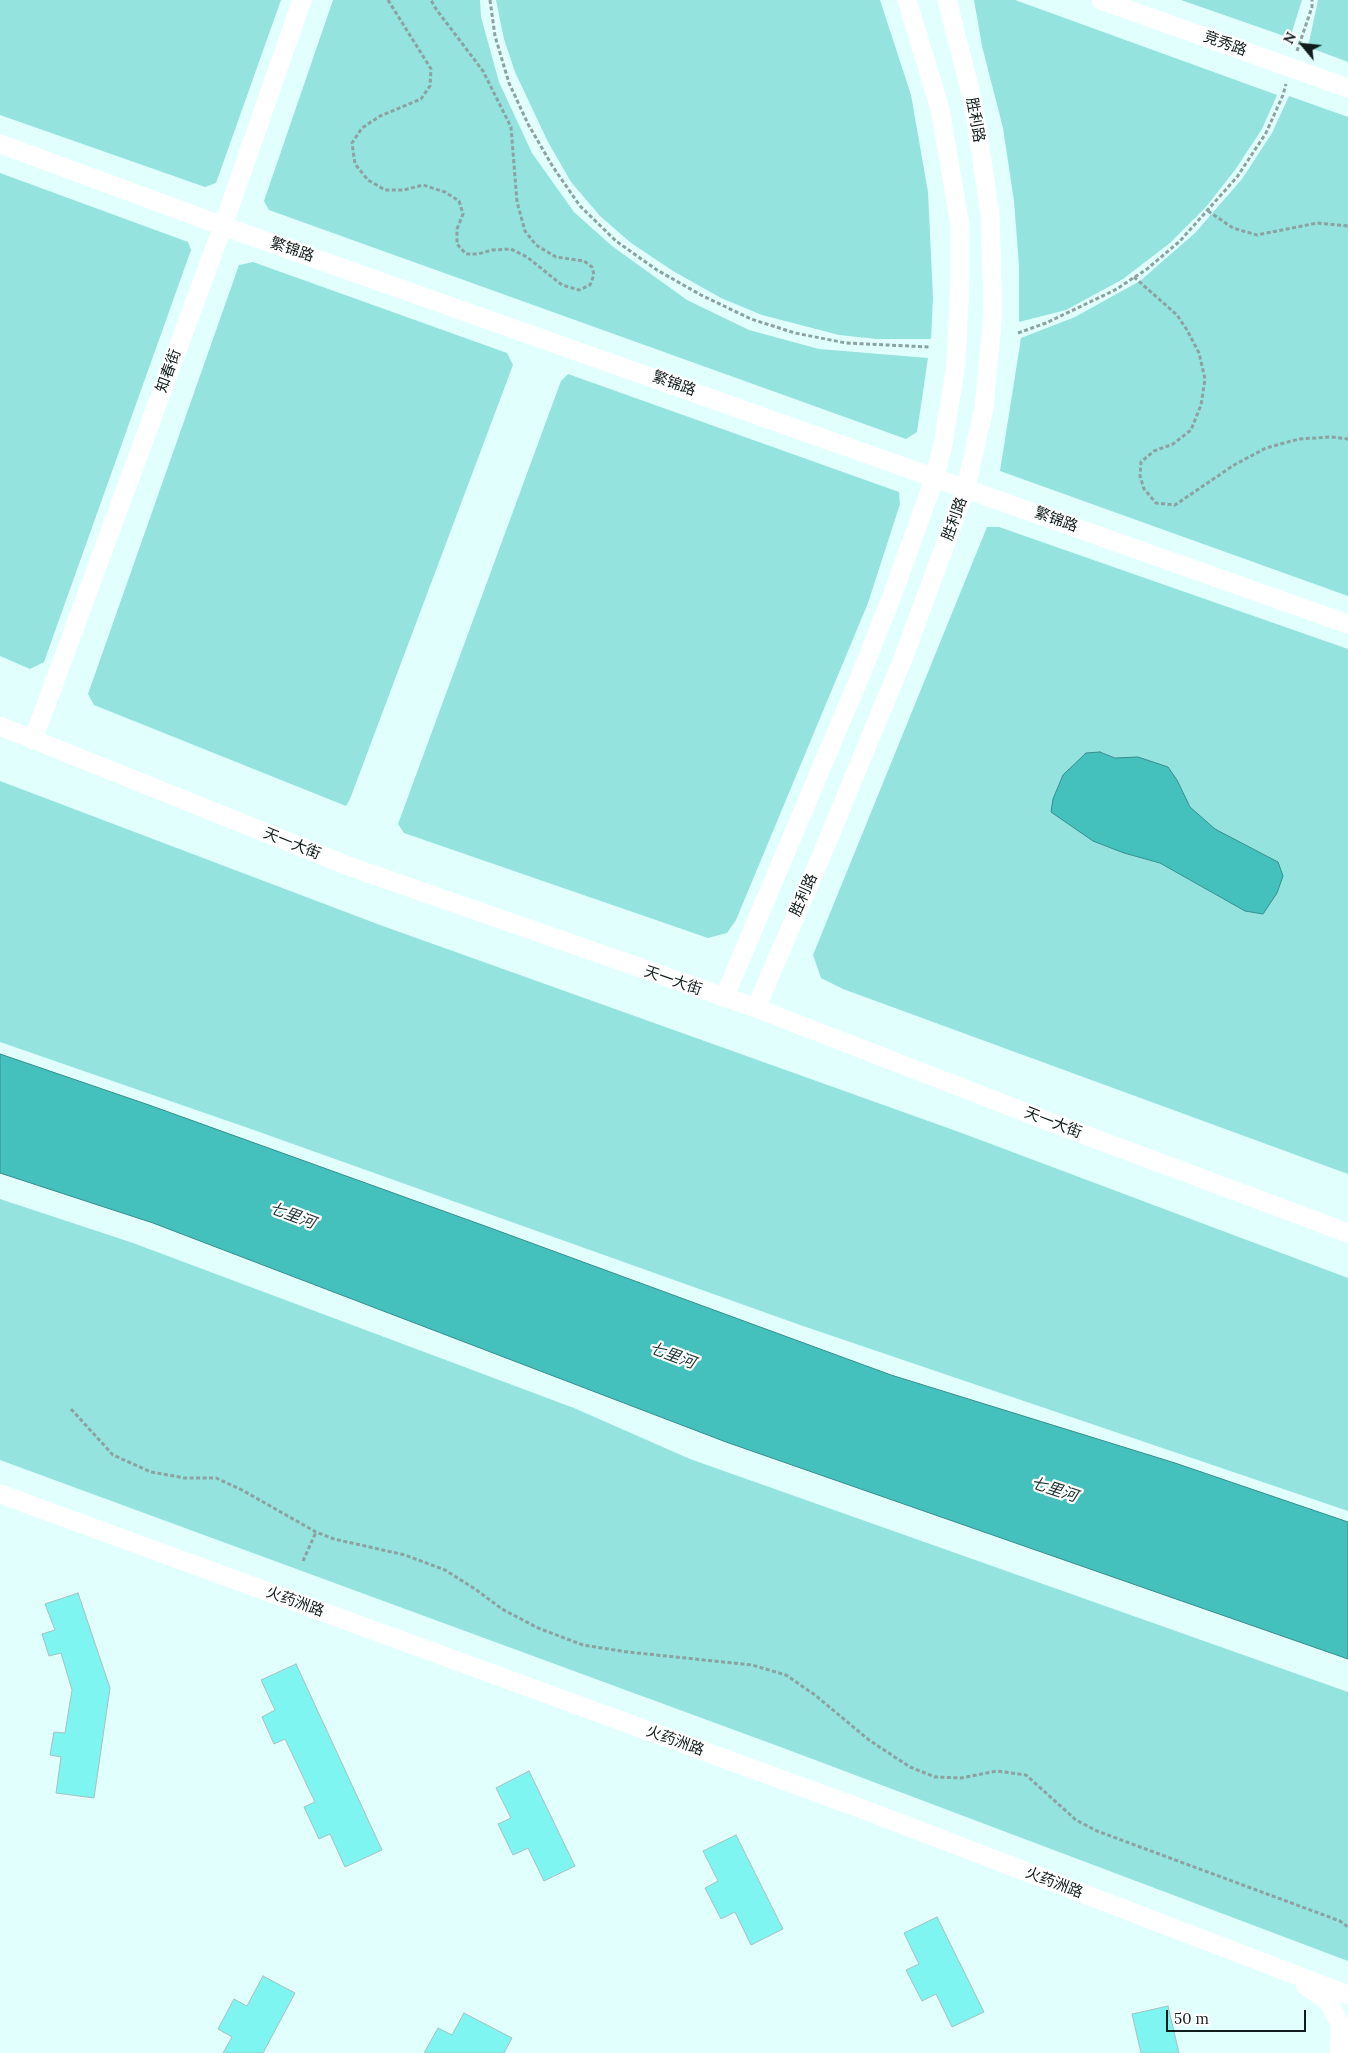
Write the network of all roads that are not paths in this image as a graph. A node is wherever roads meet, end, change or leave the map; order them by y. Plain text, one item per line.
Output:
1 (302, 0) edge
2 (908, 0) edge
3 (947, 0) edge
4 (1102, 0) edge
5 (1348, 88) edge
6 (0, 144) edge
7 (223, 226) junction
8 (935, 477) junction
9 (966, 488) junction
10 (1348, 624) edge
11 (0, 726) edge
12 (33, 740) junction
13 (724, 998) junction
14 (756, 1008) junction
15 (1348, 1233) edge
16 (0, 1494) edge
17 (1282, 1969) junction
18 (1348, 1995) edge
19 (1339, 2053) edge

1 - 7 street, 知春街
2 - 8 street
3 - 9 street, 胜利路
4 - 5 street, 竞秀路
6 - 7 street, 繁锦路
7 - 8 street, 繁锦路
7 - 12 street, 知春街
8 - 9 street, 繁锦路
8 - 13 street
9 - 10 street, 繁锦路
9 - 14 street, 胜利路
11 - 12 street, 天一大街
12 - 13 street, 天一大街
13 - 14 street, 天一大街
14 - 15 street, 天一大街
16 - 17 street, 火药洲路
17 - 18 street, 火药洲路
17 - 19 street

